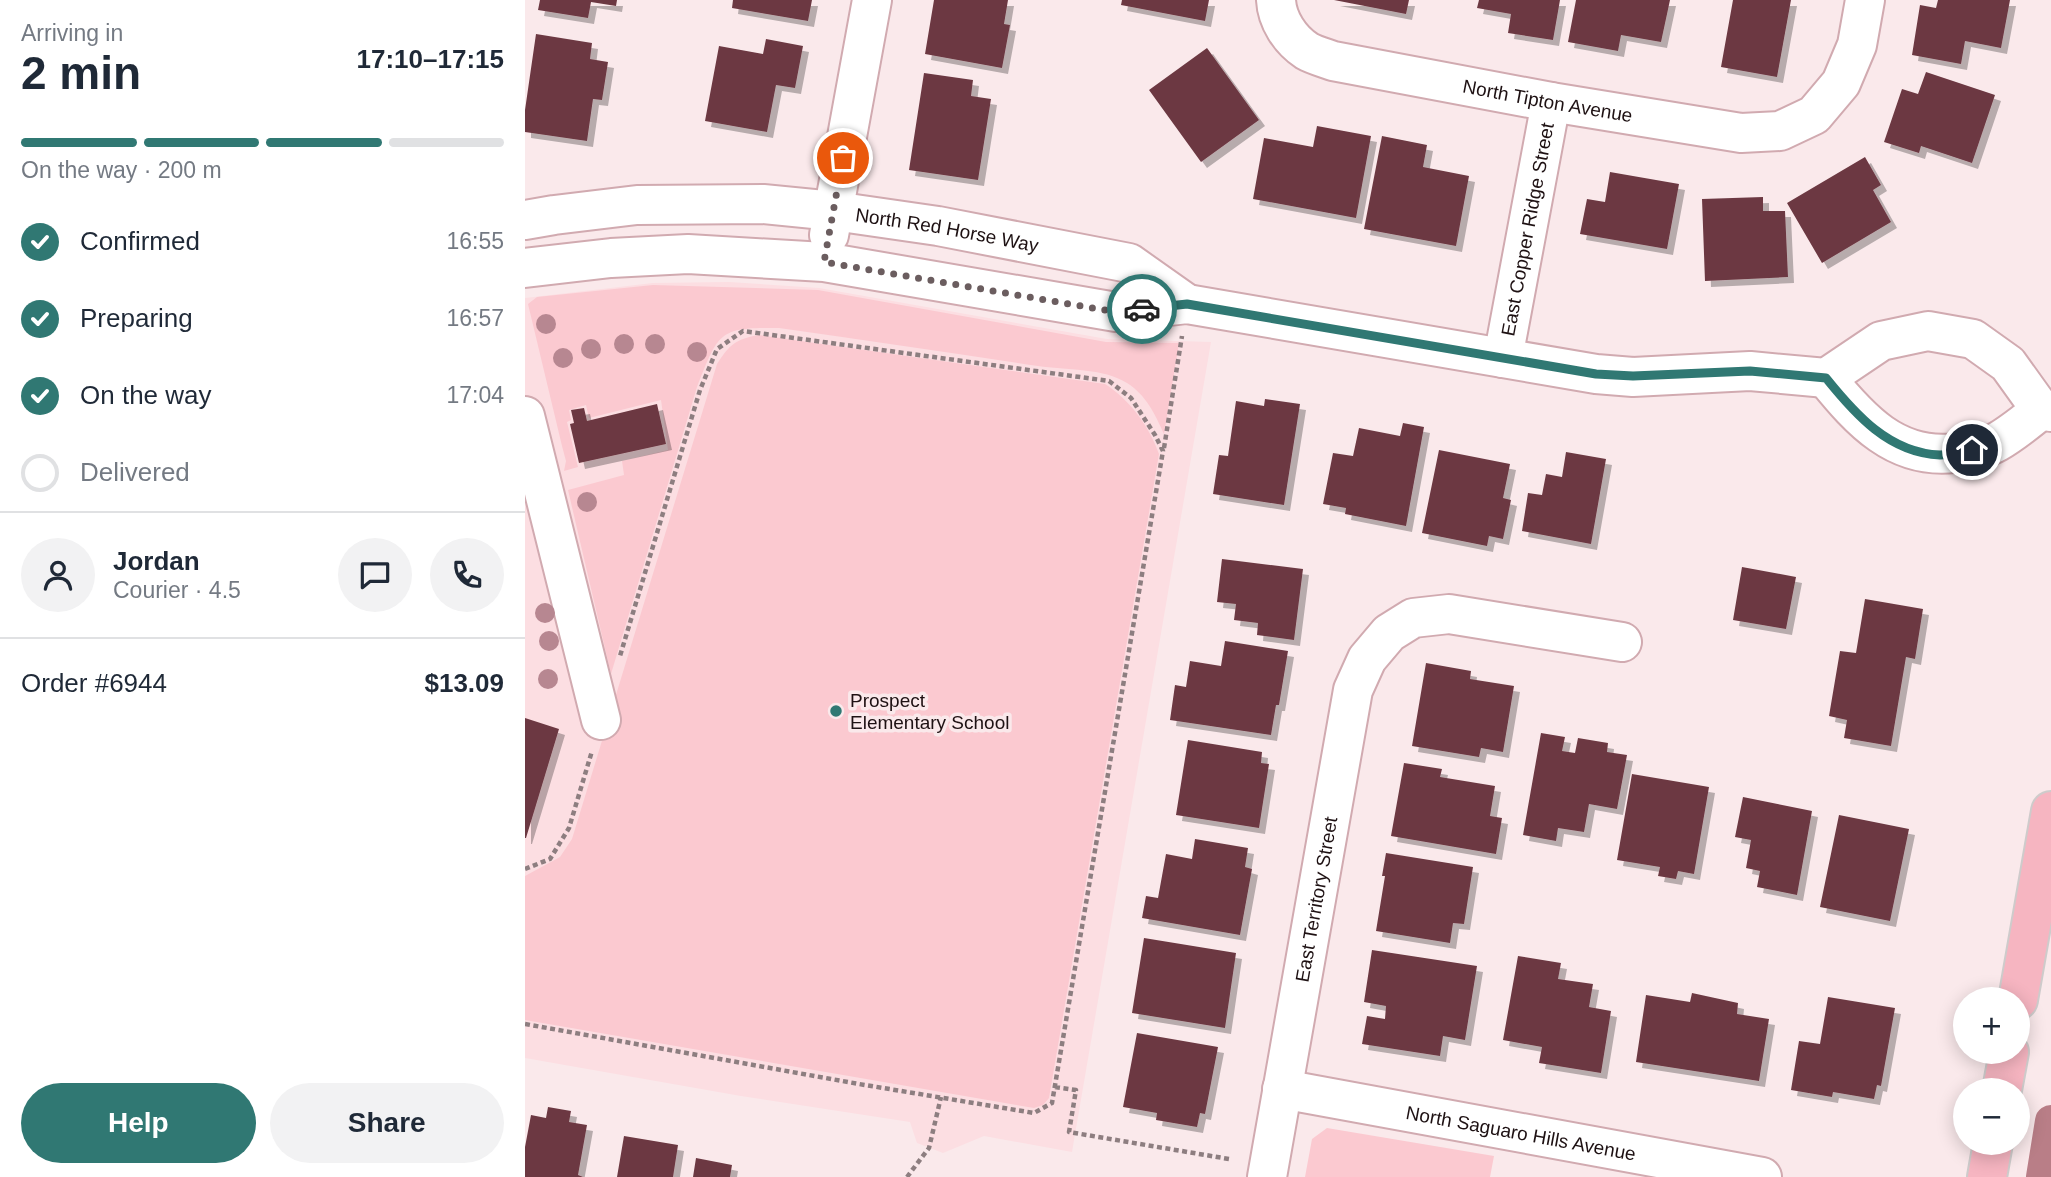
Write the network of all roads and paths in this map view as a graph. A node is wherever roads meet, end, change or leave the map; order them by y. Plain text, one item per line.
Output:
1 (872, 0) edge
2 (1865, 0) edge
3 (1281, 16) edge
4 (1551, 102) junction
5 (834, 211) junction
6 (525, 220) edge
7 (824, 262) junction
8 (525, 268) edge
9 (1187, 304) junction
10 (1503, 358) junction
11 (1826, 378) junction
12 (2046, 411) edge
13 (525, 416) edge
14 (1163, 451) junction
15 (1622, 642) dead end
16 (617, 668) dead end
17 (601, 720) joint
18 (2051, 811) edge
19 (525, 869) edge
20 (2020, 987) edge
21 (525, 1024) edge
22 (1055, 1087) junction
23 (1282, 1088) junction
24 (941, 1097) junction
25 (1991, 1155) edge
26 (1229, 1159) dead end
27 (907, 1177) edge
28 (1267, 1177) edge
29 (1762, 1177) edge
30 (1987, 1177) edge

1 - 5 street
2 - 4 street, North Tipton Avenue
3 - 4 street, North Tipton Avenue
4 - 10 street, East Copper Ridge Street
5 - 6 street, North Red Horse Way
5 - 7 street
5 - 9 street, North Red Horse Way
7 - 8 street, North Red Horse Way
7 - 9 street, North Red Horse Way
9 - 10 street, North Red Horse Way
9 - 14 path
10 - 11 street, North Red Horse Way
11 - 12 street
11 - 12 street
13 - 17 street
14 - 16 path
14 - 22 path
15 - 23 street, East Territory Street
17 - 19 path
18 - 20 main road
21 - 24 path
22 - 24 path
22 - 26 path
23 - 28 street, East Territory Street
23 - 29 street, North Saguaro Hills Avenue
24 - 27 path
25 - 30 main road

